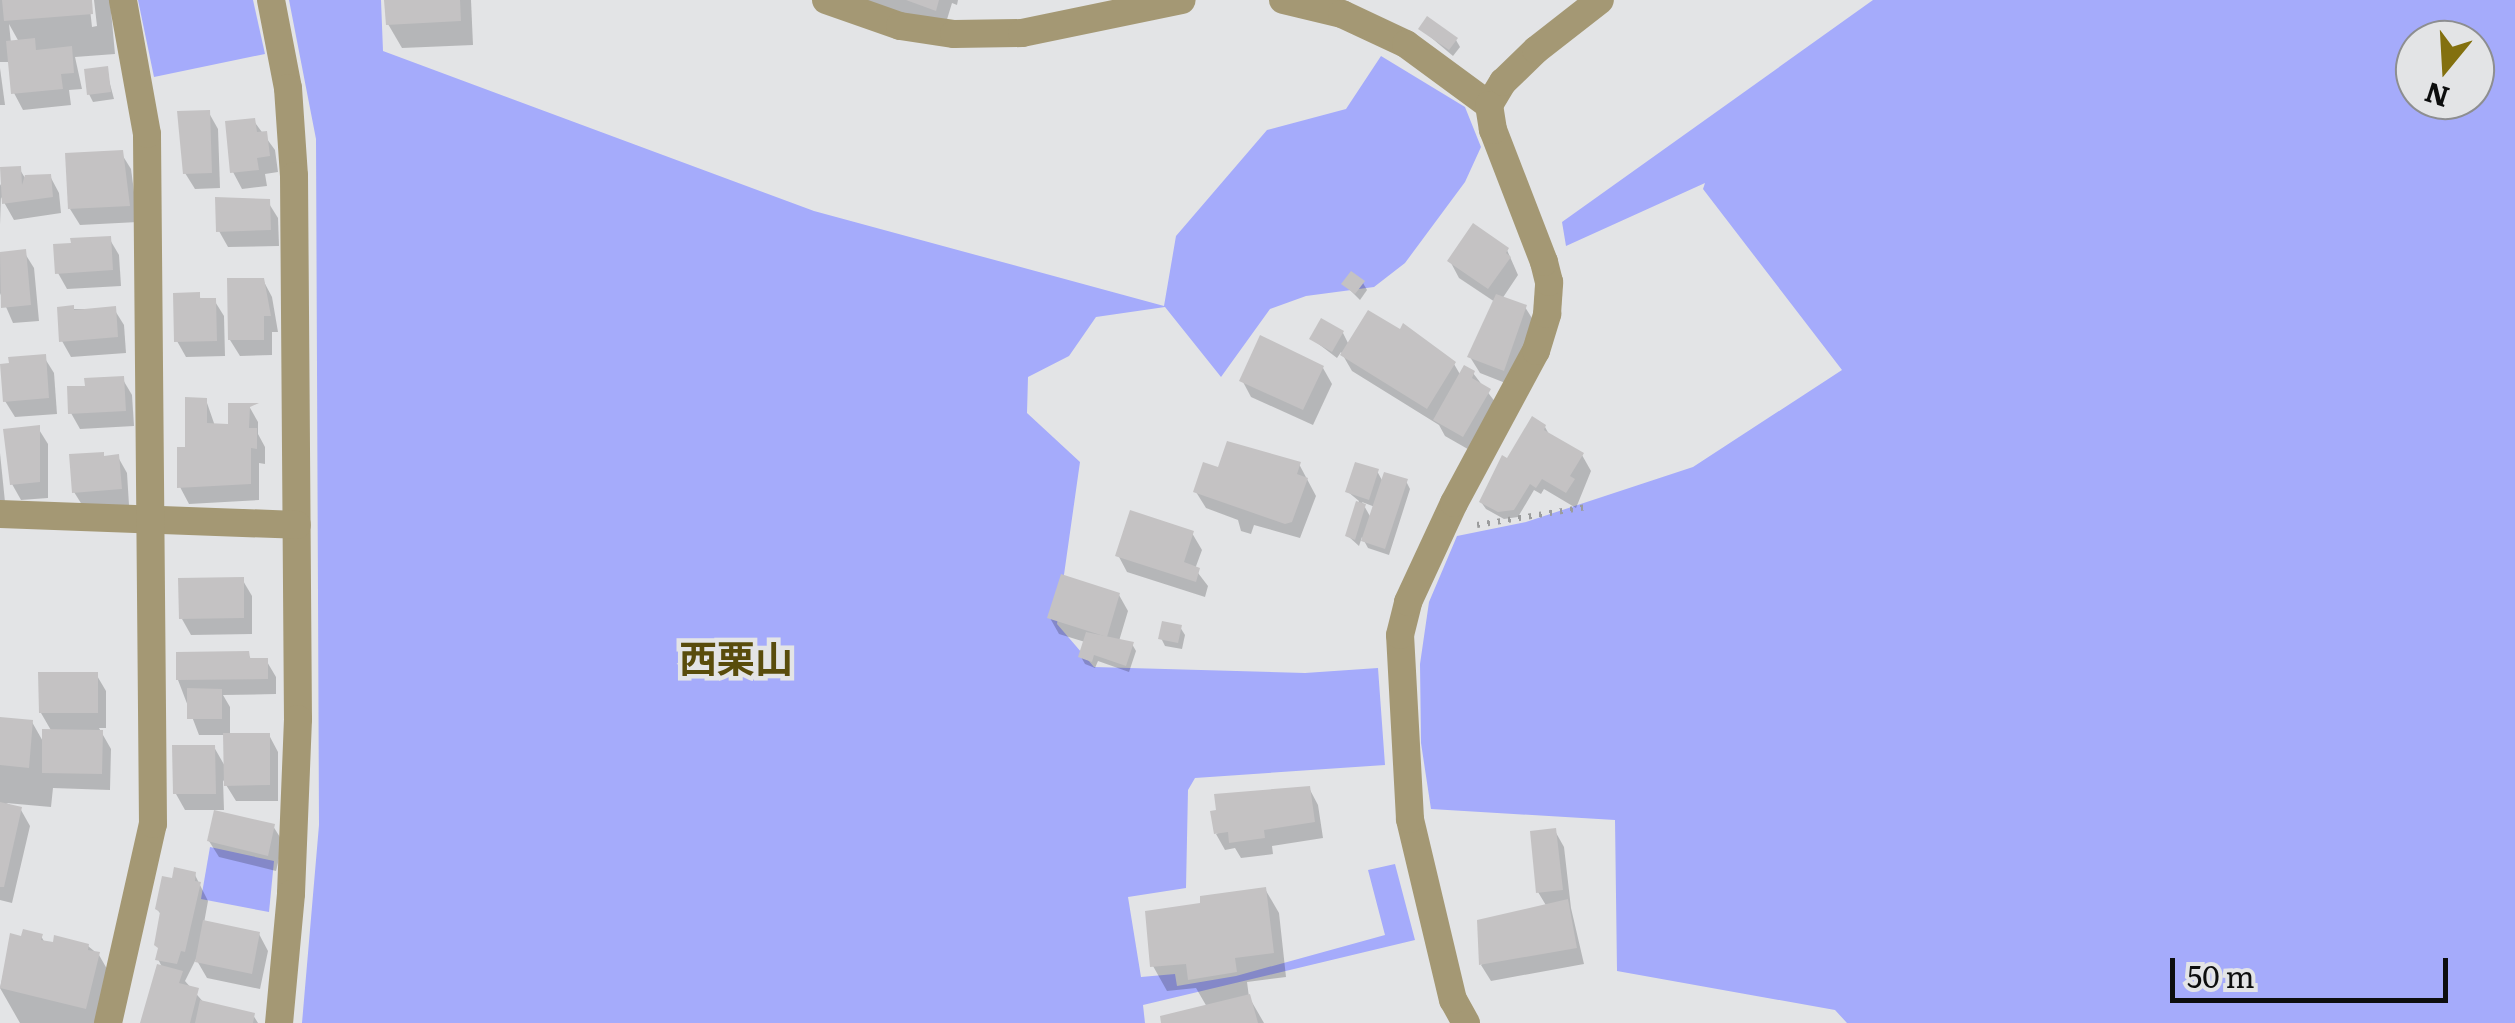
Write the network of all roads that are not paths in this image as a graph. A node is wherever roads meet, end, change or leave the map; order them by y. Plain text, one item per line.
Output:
1 (123, 0) edge
2 (270, 0) edge
3 (826, 0) edge
4 (1182, 0) edge
5 (1282, 0) edge
6 (1600, 0) edge
7 (1489, 105) junction
8 (0, 514) edge
9 (152, 520) junction
10 (297, 525) junction
11 (108, 1023) edge
12 (278, 1023) edge
13 (1466, 1023) edge

1 - 9 street
2 - 10 street
3 - 4 street
5 - 7 street
6 - 7 street
7 - 13 street
8 - 9 street
9 - 10 street
9 - 11 street
10 - 12 street

